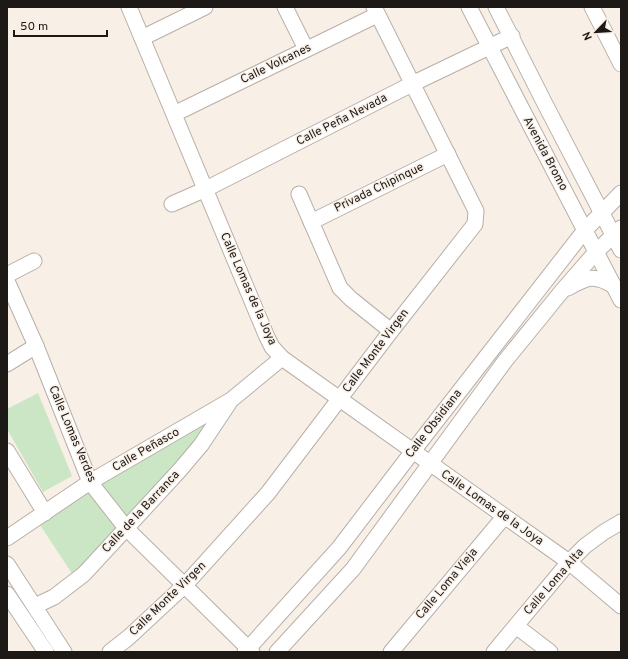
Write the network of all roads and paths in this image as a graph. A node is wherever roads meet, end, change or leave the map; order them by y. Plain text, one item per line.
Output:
1 (130, 7) edge
2 (205, 7) edge
3 (285, 7) edge
4 (469, 7) edge
5 (496, 7) edge
6 (592, 7) edge
7 (375, 11) edge
8 (512, 36) junction
9 (142, 38) junction
10 (489, 47) junction
11 (306, 49) junction
12 (621, 64) edge
13 (412, 84) junction
14 (174, 114) junction
15 (448, 154) junction
16 (206, 189) junction
17 (621, 193) edge
18 (299, 194) dead end
19 (172, 204) dead end
20 (601, 213) junction
21 (311, 222) junction
22 (585, 230) junction
23 (617, 231) edge
24 (621, 250) edge
25 (596, 252) junction
26 (34, 261) dead end
27 (7, 275) edge
28 (7, 281) edge
29 (614, 286) junction
30 (562, 291) junction
31 (621, 300) edge
32 (391, 331) junction
33 (36, 346) junction
34 (282, 358) junction
35 (7, 364) edge
36 (340, 398) junction
37 (231, 400) junction
38 (7, 451) edge
39 (413, 451) junction
40 (431, 464) junction
41 (90, 482) junction
42 (45, 513) junction
43 (504, 517) junction
44 (621, 522) edge
45 (126, 528) junction
46 (7, 538) edge
47 (569, 562) junction
48 (7, 564) edge
49 (185, 585) junction
50 (7, 594) edge
51 (35, 606) junction
52 (621, 606) edge
53 (516, 626) junction
54 (248, 651) edge
55 (46, 652) edge
56 (64, 652) edge
57 (110, 652) edge
58 (277, 652) edge
59 (390, 652) edge
60 (494, 652) edge
61 (550, 652) edge

1 - 9 street, Calle Lomas de la Joya
2 - 9 street
3 - 11 street
4 - 10 street, Avenida Bromo
5 - 8 street, Avenida Bromo
6 - 12 street
7 - 11 street, Calle Volcanes
7 - 13 street, Calle Monte Virgen
8 - 10 street, Calle Peña Nevada
8 - 20 street, Avenida Bromo
9 - 14 street, Calle Lomas de la Joya
10 - 13 street, Calle Peña Nevada
10 - 22 street, Avenida Bromo
11 - 14 street, Calle Volcanes
13 - 15 street, Calle Monte Virgen
13 - 16 street, Calle Peña Nevada
14 - 16 street, Calle Lomas de la Joya
15 - 21 street, Privada Chipinque
15 - 32 street, Calle Monte Virgen
16 - 19 street, Calle Peña Nevada
16 - 34 street, Calle Lomas de la Joya
17 - 20 street, Calle Obsidiana
18 - 21 street
20 - 22 street, Calle Obsidiana
20 - 23 street, Avenida Bromo
21 - 32 street
22 - 25 street, Avenida Bromo
22 - 39 street, Calle Obsidiana
23 - 24 street, Avenida Bromo
23 - 25 street, Calle Obsidiana
25 - 29 street, Avenida Bromo
25 - 30 street, Calle Obsidiana
26 - 27 street
28 - 33 street, Calle Lomas Verdes
29 - 30 street
29 - 31 street, Avenida Bromo
30 - 40 street, Calle Obsidiana
32 - 36 street, Calle Monte Virgen
33 - 35 street
33 - 41 street, Calle Lomas Verdes
34 - 36 street, Calle Lomas de la Joya
34 - 37 street, Calle Peñasco
36 - 39 street, Calle Lomas de la Joya
36 - 49 street, Calle Monte Virgen
37 - 41 street, Calle Peñasco
37 - 45 street, Calle de la Barranca
38 - 42 street
39 - 40 street, Calle Lomas de la Joya
39 - 54 street, Calle Obsidiana
40 - 43 street, Calle Lomas de la Joya
40 - 58 street, Calle Obsidiana
41 - 42 street, Calle Peñasco
41 - 45 street, Calle Lomas Verdes
42 - 46 street, Calle Peñasco
43 - 47 street, Calle Lomas de la Joya
43 - 59 street, Calle Loma Vieja
44 - 47 street, Calle Loma Alta
45 - 49 street, Calle Lomas Verdes
45 - 51 street, Calle de la Barranca
47 - 52 street, Calle Lomas de la Joya
47 - 53 street, Calle Loma Alta
48 - 51 street
49 - 54 street, Calle Lomas Verdes
49 - 57 street, Calle Monte Virgen
50 - 55 street
51 - 56 street
53 - 60 street, Calle Loma Alta
53 - 61 street

